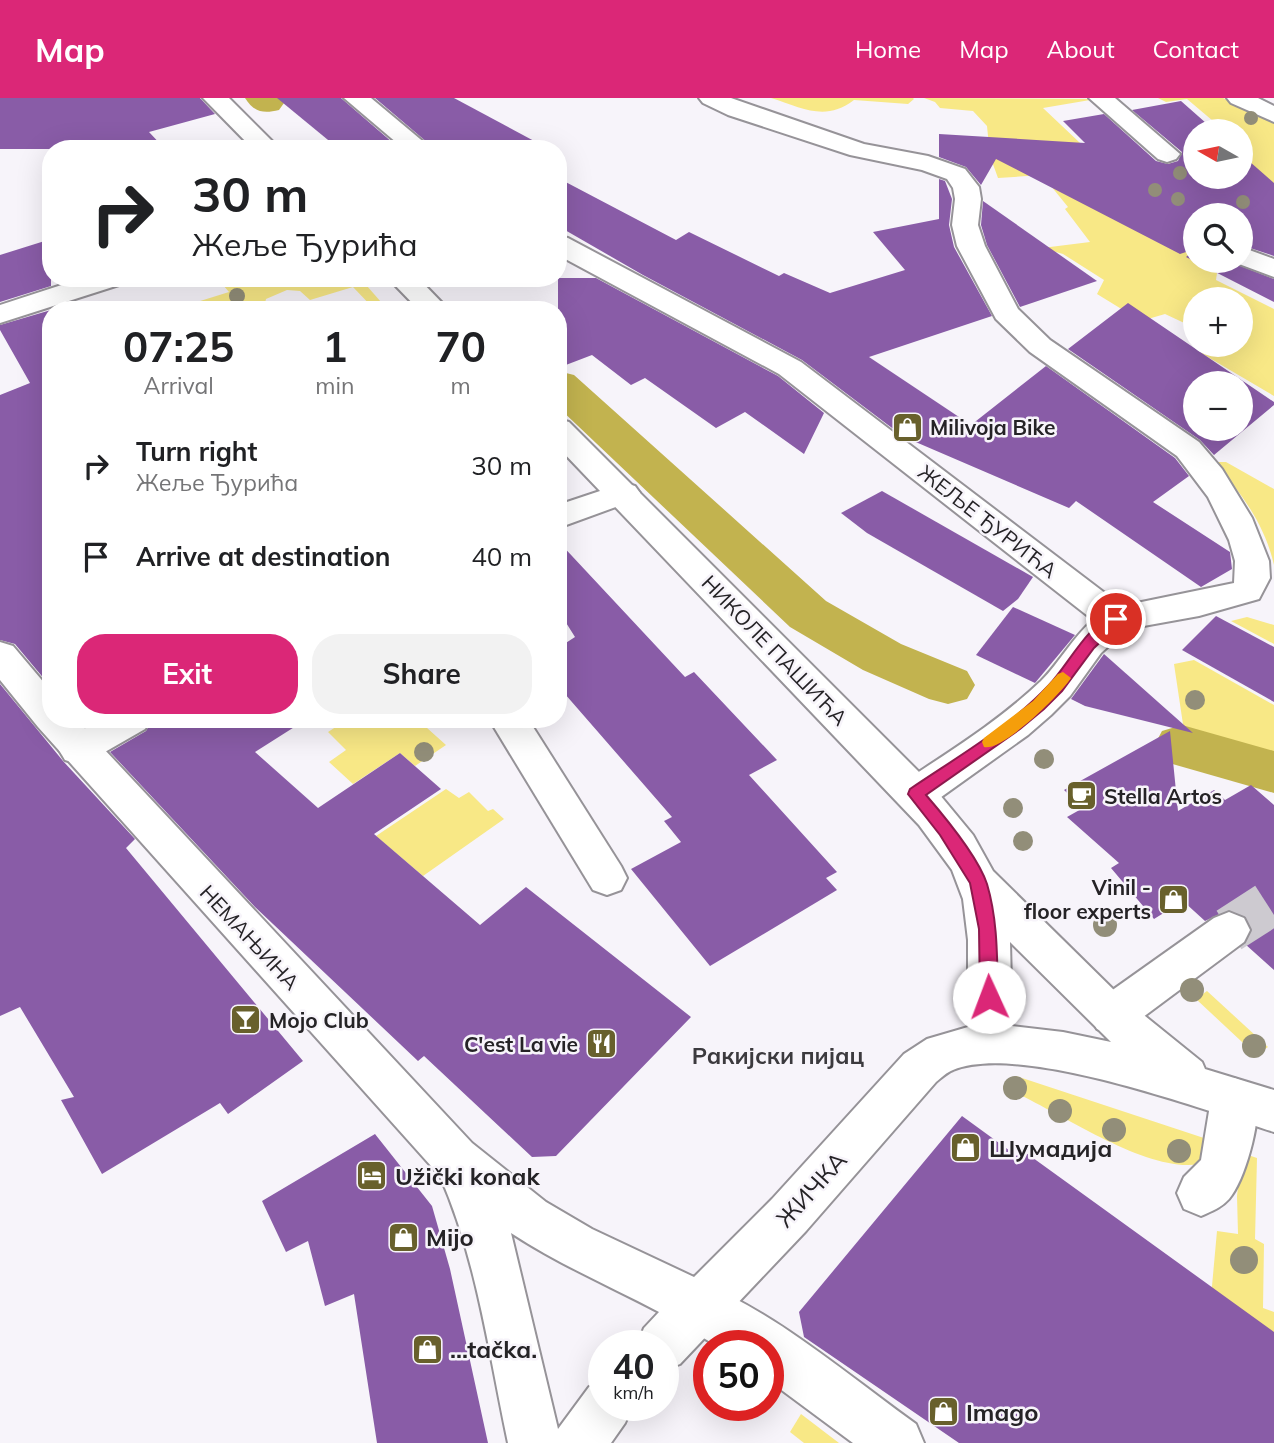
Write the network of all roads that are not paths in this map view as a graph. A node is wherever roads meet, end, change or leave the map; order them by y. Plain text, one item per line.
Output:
1 (356, 98) edge
2 (711, 98) edge
3 (1101, 98) edge
4 (1239, 98) edge
5 (219, 99) edge
6 (1274, 115) edge
7 (259, 140) edge
8 (409, 140) edge
9 (1167, 155) dead end
10 (567, 249) edge
11 (1253, 260) edge
12 (1274, 269) edge
13 (84, 287) edge
14 (411, 287) edge
15 (426, 301) edge
16 (0, 314) edge
17 (567, 438) edge
18 (624, 493) junction
19 (567, 514) edge
20 (1116, 619) junction
21 (0, 655) edge
22 (42, 707) edge
23 (514, 728) edge
24 (60, 729) edge
25 (916, 794) junction
26 (607, 878) dead end
27 (978, 882) junction
28 (1229, 930) tunnel mouth
29 (1112, 1015) junction
30 (990, 1044) junction
31 (1238, 1100) edge
32 (455, 1159) junction
33 (1201, 1194) dead end
34 (698, 1306) junction
35 (676, 1330) edge
36 (738, 1330) edge
37 (784, 1360) edge
38 (595, 1421) edge
39 (535, 1443) edge
40 (579, 1443) edge
41 (897, 1443) edge

1 - 8 street
2 - 20 street
3 - 9 street
4 - 6 street
5 - 7 street
10 - 20 street, ЖЕЉЕ ЂУРИЋА
11 - 12 street
13 - 16 street
14 - 15 street
17 - 18 street, НИКОЛЕ ПАШИЋА
18 - 19 street
18 - 25 street, НИКОЛЕ ПАШИЋА
20 - 25 street
21 - 22 street, НЕМАЊИНА
23 - 26 street
24 - 32 street, НЕМАЊИНА
25 - 27 street, НИКОЛЕ ПАШИЋА
27 - 29 street, НИКОЛЕ ПАШИЋА
27 - 30 street, НИКОЛЕ ПАШИЋА
28 - 29 street
29 - 31 street, НИКОЛЕ ПАШИЋА
30 - 31 street
30 - 34 street, ЖИЧКА
31 - 33 street
32 - 34 street, НЕМАЊИНА
32 - 39 street
34 - 35 street, ЖИЧКА
34 - 36 street
37 - 41 street
38 - 40 street

